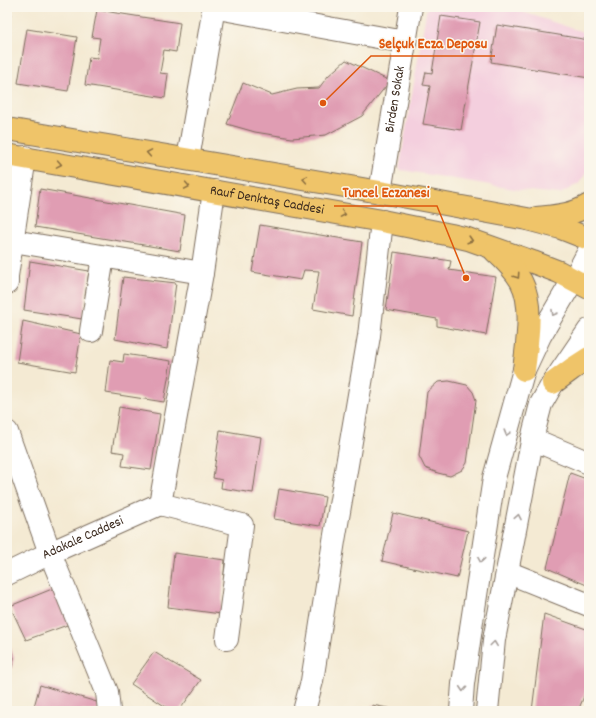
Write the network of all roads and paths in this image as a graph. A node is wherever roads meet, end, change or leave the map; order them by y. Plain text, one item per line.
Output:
1 (213, 7) edge
2 (411, 7) edge
3 (405, 42) junction
4 (7, 129) edge
5 (16, 156) edge
6 (188, 159) junction
7 (214, 191) junction
8 (380, 192) junction
9 (589, 205) edge
10 (527, 219) junction
11 (382, 221) junction
12 (589, 239) edge
13 (13, 241) junction
14 (491, 247) junction
15 (589, 251) edge
16 (103, 257) junction
17 (202, 274) junction
18 (7, 276) edge
19 (7, 283) edge
20 (581, 284) edge
21 (589, 330) edge
22 (91, 331) dead end
23 (589, 358) edge
24 (524, 370) junction
25 (554, 383) junction
26 (7, 432) edge
27 (532, 439) junction
28 (589, 463) edge
29 (160, 504) junction
30 (50, 553) junction
31 (507, 572) junction
32 (7, 574) edge
33 (589, 604) edge
34 (227, 639) dead end
35 (109, 711) edge
36 (304, 711) edge
37 (461, 711) edge
38 (487, 711) edge

1 - 3 street
1 - 6 street
2 - 3 street, Birden Sokak
3 - 8 street, Birden Sokak
6 -> 4 main road, Rauf Denktaş Caddesi
5 -> 7 main road, Rauf Denktaş Caddesi
5 - 13 street
8 -> 6 main road, Rauf Denktaş Caddesi
7 -> 11 main road, Rauf Denktaş Caddesi
7 - 17 street
8 - 10 main road, Rauf Denktaş Caddesi
9 - 10 main road
10 - 12 main road, Rauf Denktaş Caddesi
11 -> 14 main road, Rauf Denktaş Caddesi
11 - 36 street
13 - 16 street
13 - 18 street
14 - 20 main road, Rauf Denktaş Caddesi
14 -> 24 main road
15 - 20 street
16 - 17 street
16 - 22 street
17 - 29 street
18 - 19 street
20 -> 24 street
21 - 25 street
23 - 25 main road
24 -> 37 street
25 - 27 street
26 - 30 street
27 - 28 street
31 -> 27 street
29 - 30 street, Adakale Caddesi
29 - 34 street
30 - 32 street, Adakale Caddesi
30 - 35 street
31 - 33 street
38 -> 31 street

